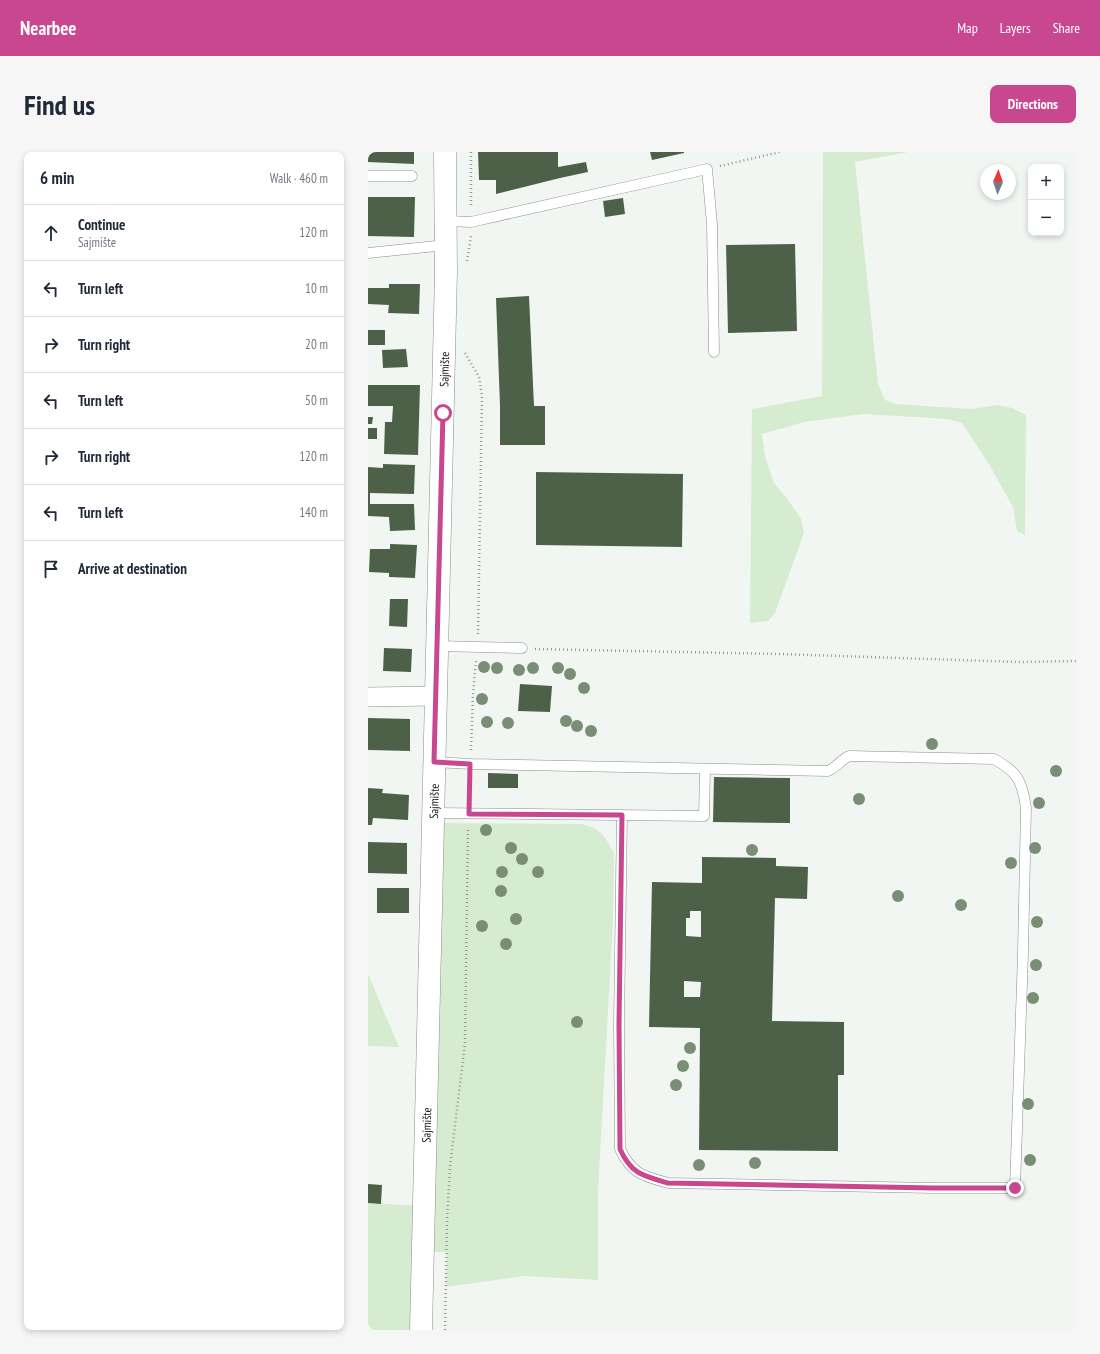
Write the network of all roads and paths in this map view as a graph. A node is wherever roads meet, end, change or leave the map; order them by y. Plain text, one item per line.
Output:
1 (445, 152) edge
2 (471, 152) edge
3 (780, 152) edge
4 (707, 169) junction
5 (368, 176) edge
6 (412, 176) dead end
7 (447, 221) junction
8 (471, 222) junction
9 (446, 245) junction
10 (368, 253) edge
11 (466, 262) dead end
12 (465, 351) dead end
13 (714, 352) dead end
14 (437, 646) junction
15 (478, 647) junction
16 (522, 648) joint
17 (1076, 661) edge
18 (436, 696) junction
19 (368, 697) edge
20 (434, 762) junction
21 (470, 764) junction
22 (705, 769) junction
23 (433, 813) junction
24 (469, 814) junction
25 (622, 815) junction
26 (421, 1330) edge
27 (445, 1330) edge

1 - 7 main road, Sajmište
2 - 8 path
3 - 4 path
4 - 8 lane
4 - 13 lane
5 - 6 lane
7 - 8 lane
7 - 9 main road, Sajmište
8 - 11 path
9 - 10 lane
9 - 14 main road, Sajmište
12 - 15 path
14 - 15 lane
14 - 18 main road, Sajmište
15 - 16 lane
15 - 21 path
16 - 17 path
18 - 19 street
18 - 20 main road, Sajmište
20 - 21 lane
20 - 23 main road, Sajmište
21 - 22 lane
21 - 24 path
22 - 25 lane
22 - 25 lane
23 - 24 lane
23 - 26 main road, Sajmište
24 - 25 lane
24 - 27 path

